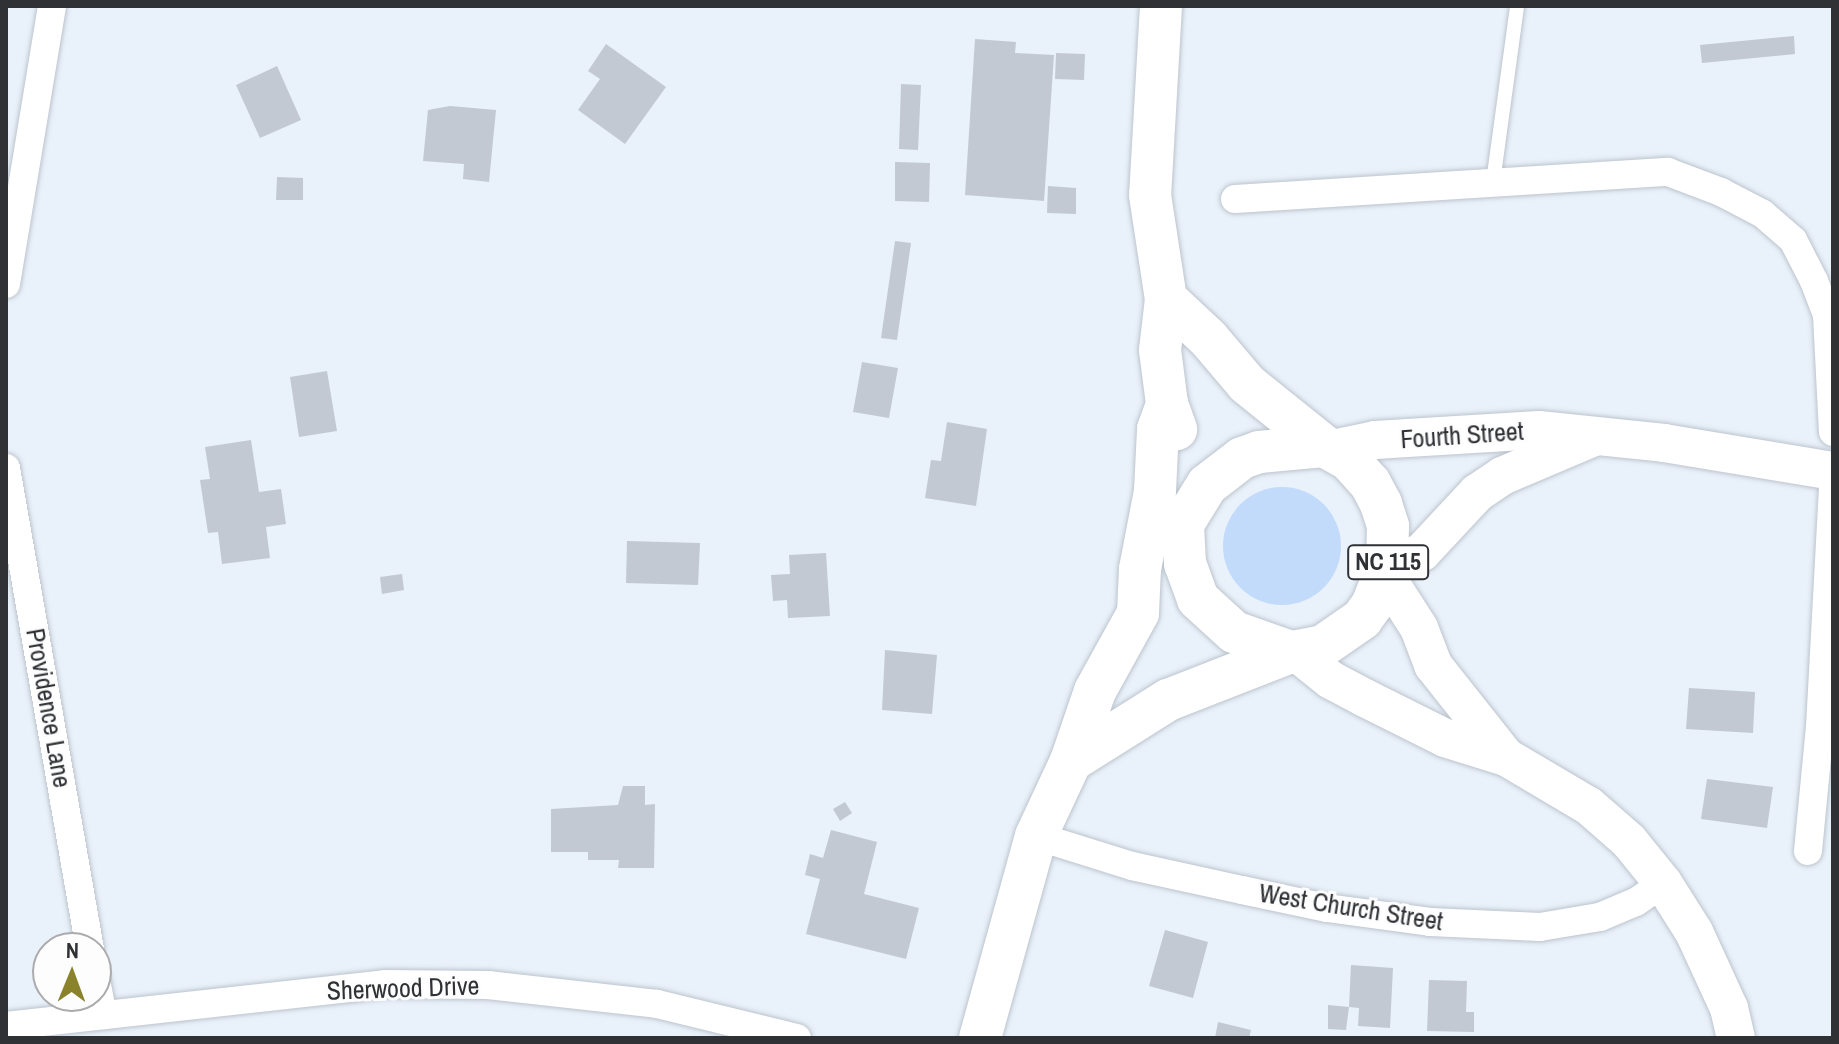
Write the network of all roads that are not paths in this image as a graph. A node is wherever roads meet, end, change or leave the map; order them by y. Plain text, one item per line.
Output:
1 (52, 6) edge
2 (1161, 6) edge
3 (1517, 6) edge
4 (1493, 182) junction
5 (1235, 199) dead end
6 (6, 284) edge
7 (1166, 299) junction
8 (1167, 404) junction
9 (1833, 432) edge
10 (1592, 438) junction
11 (1328, 447) junction
12 (6, 468) edge
13 (1833, 471) edge
14 (1833, 488) edge
15 (1183, 534) junction
16 (1386, 571) junction
17 (1138, 613) junction
18 (1294, 653) junction
19 (1506, 757) junction
20 (1071, 761) junction
21 (1036, 836) junction
22 (1808, 851) dead end
23 (1663, 883) junction
24 (87, 932) edge
25 (102, 1012) edge
26 (103, 1015) junction
27 (6, 1026) edge
28 (797, 1038) edge
29 (980, 1038) edge
30 (1736, 1038) edge

1 - 6 street
2 - 7 main road
3 - 4 lane
4 - 5 street
4 - 9 street
7 - 8 main road
7 - 11 main road, NC 115
8 - 15 main road
8 - 17 main road
10 - 11 street, Fourth Street
10 - 13 street, Fourth Street
10 - 16 street, Fourth Street
11 - 15 main road
11 - 16 main road, NC 115
12 - 24 street, Providence Lane
14 - 22 street
15 - 17 main road
15 - 18 main road
16 - 18 main road, NC 115
16 - 19 street, NC 115
17 - 20 main road
18 - 19 street
18 - 20 main road
19 - 23 street
20 - 21 main road
21 - 23 street, West Church Street
21 - 29 main road
23 - 30 street
25 - 26 street
26 - 27 street, Sherwood Drive
26 - 28 street, Sherwood Drive

